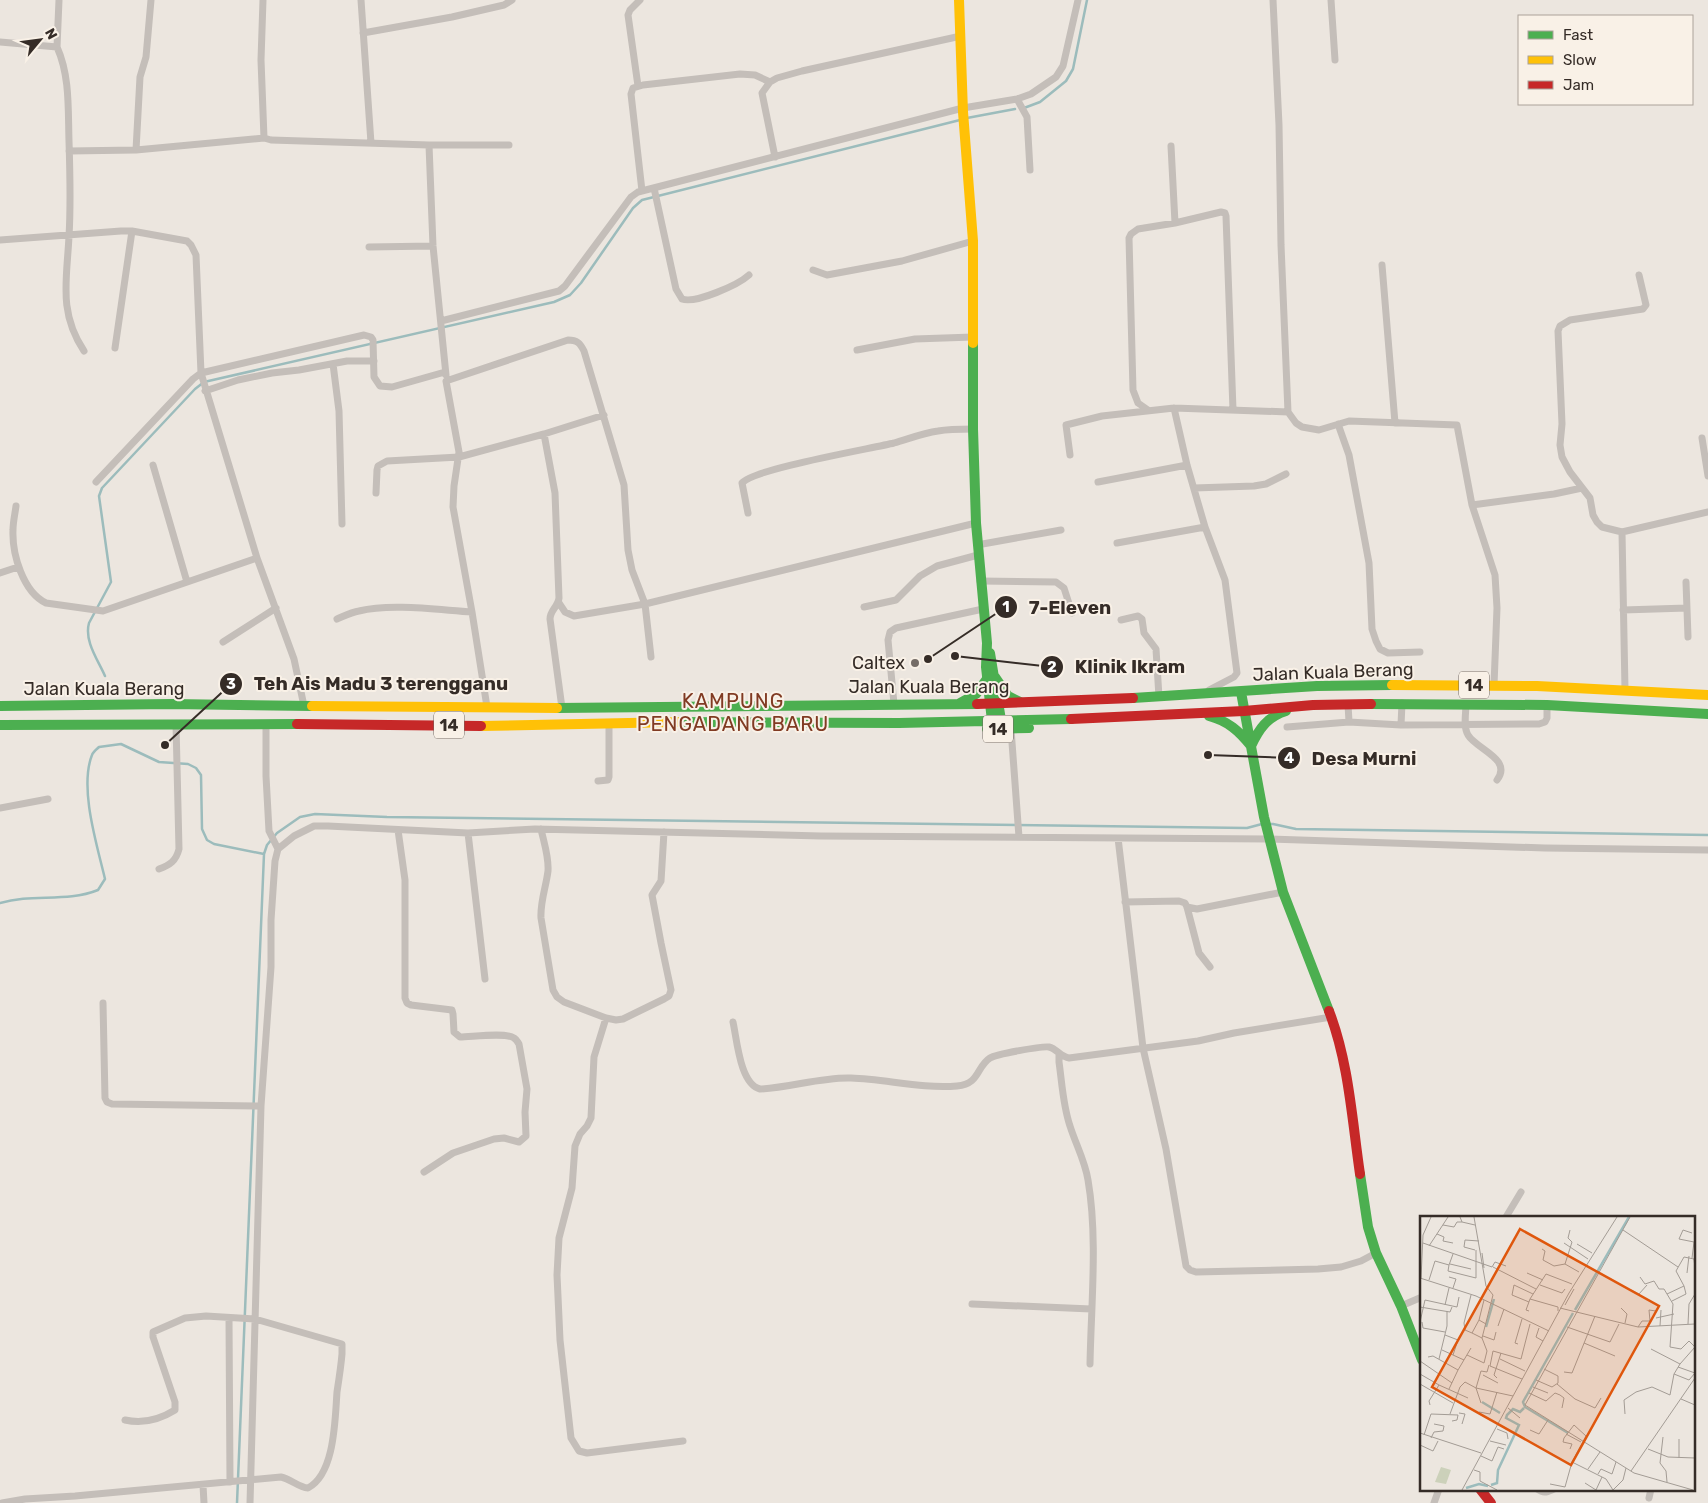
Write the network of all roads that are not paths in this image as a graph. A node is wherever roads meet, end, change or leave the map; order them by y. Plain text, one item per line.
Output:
1 (59, 0) edge
2 (150, 0) edge
3 (263, 0) edge
4 (361, 0) edge
5 (512, 0) edge
6 (627, 0) edge
7 (640, 0) edge
8 (959, 0) edge
9 (1078, 0) edge
10 (1273, 0) edge
11 (1331, 0) edge
12 (630, 10) junction
13 (363, 33) junction
14 (961, 36) junction
15 (0, 42) edge
16 (57, 47) junction
17 (1336, 60) dead end
18 (770, 82) junction
19 (638, 86) junction
20 (1017, 99) junction
21 (963, 110) junction
22 (264, 138) junction
23 (371, 143) junction
24 (509, 145) dead end
25 (429, 146) junction
26 (1171, 146) dead end
27 (136, 150) junction
28 (69, 151) junction
29 (775, 158) junction
30 (1030, 170) dead end
31 (654, 190) junction
32 (642, 191) junction
33 (1175, 223) junction
34 (132, 231) junction
35 (69, 236) junction
36 (0, 240) edge
37 (973, 242) junction
38 (369, 246) dead end
39 (433, 246) junction
40 (1382, 266) dead end
41 (813, 270) dead end
42 (749, 275) dead end
43 (1639, 275) dead end
44 (442, 326) junction
45 (973, 337) junction
46 (115, 348) dead end
47 (84, 350) dead end
48 (857, 350) dead end
49 (374, 361) junction
50 (333, 364) junction
51 (445, 372) junction
52 (201, 375) junction
53 (446, 380) junction
54 (205, 389) junction
55 (1174, 408) junction
56 (1148, 410) junction
57 (1233, 410) junction
58 (1288, 412) junction
59 (604, 415) junction
60 (1395, 423) junction
61 (1338, 424) junction
62 (973, 429) junction
63 (544, 434) junction
64 (1702, 438) dead end
65 (1070, 455) dead end
66 (459, 458) junction
67 (153, 465) dead end
68 (1187, 465) junction
69 (1286, 474) dead end
70 (1708, 476) edge
71 (96, 482) dead end
72 (1098, 482) dead end
73 (1194, 488) junction
74 (1582, 488) junction
75 (376, 493) dead end
76 (1472, 505) junction
77 (16, 506) dead end
78 (1708, 512) edge
79 (748, 513) dead end
80 (976, 523) junction
81 (342, 524) dead end
82 (1205, 527) junction
83 (1061, 530) dead end
84 (1622, 532) junction
85 (1117, 543) dead end
86 (978, 550) junction
87 (257, 558) junction
88 (18, 567) junction
89 (0, 573) edge
90 (980, 581) junction
91 (187, 582) junction
92 (1686, 582) dead end
93 (559, 603) junction
94 (645, 604) junction
95 (864, 607) dead end
96 (276, 608) junction
97 (1687, 608) junction
98 (983, 609) junction
99 (1623, 610) junction
100 (472, 612) junction
101 (1072, 613) dead end
102 (338, 619) dead end
103 (1121, 620) dead end
104 (1688, 637) dead end
105 (223, 642) dead end
106 (1420, 652) dead end
107 (651, 657) dead end
108 (991, 678) junction
109 (1494, 685) junction
110 (1317, 686) junction
111 (1625, 690) junction
112 (1241, 692) junction
113 (1201, 694) junction
114 (1708, 695) edge
115 (1159, 697) junction
116 (1025, 702) junction
117 (1402, 703) junction
118 (894, 704) junction
119 (994, 704) junction
120 (1348, 704) junction
121 (1466, 704) junction
122 (950, 705) junction
123 (1313, 705) junction
124 (1547, 705) junction
125 (0, 706) edge
126 (304, 706) junction
127 (487, 708) junction
128 (562, 708) junction
129 (1244, 711) junction
130 (1177, 714) junction
131 (1708, 714) edge
132 (1096, 718) junction
133 (997, 721) junction
134 (1348, 722) junction
135 (609, 723) junction
136 (899, 723) junction
137 (1466, 723) junction
138 (176, 724) junction
139 (266, 724) junction
140 (0, 725) edge
141 (1401, 725) junction
142 (1287, 727) dead end
143 (1011, 729) junction
144 (1251, 746) junction
145 (1497, 780) dead end
146 (598, 781) dead end
147 (48, 799) dead end
148 (0, 808) edge
149 (541, 829) junction
150 (398, 830) junction
151 (664, 832) junction
152 (468, 833) junction
153 (1018, 834) junction
154 (1268, 837) junction
155 (1118, 838) junction
156 (277, 847) junction
157 (1708, 850) edge
158 (159, 869) dead end
159 (1283, 892) junction
160 (1124, 902) junction
161 (1187, 907) junction
162 (1210, 967) dead end
163 (485, 979) dead end
164 (102, 1003) dead end
165 (1331, 1017) junction
166 (606, 1018) junction
167 (733, 1022) dead end
168 (1143, 1048) junction
169 (1059, 1054) junction
170 (259, 1106) junction
171 (424, 1172) dead end
172 (1521, 1192) dead end
173 (1506, 1216) edge
174 (1376, 1253) junction
175 (1420, 1298) edge
176 (972, 1304) dead end
177 (1401, 1306) junction
178 (1091, 1309) junction
179 (233, 1318) junction
180 (252, 1319) junction
181 (1420, 1355) edge
182 (1090, 1364) dead end
183 (125, 1420) dead end
184 (683, 1441) dead end
185 (248, 1481) junction
186 (232, 1482) junction
187 (203, 1484) junction
188 (1439, 1490) edge
189 (1481, 1490) edge
190 (1539, 1490) edge
191 (1552, 1490) edge
192 (1651, 1490) edge
193 (1649, 1498) dead end
194 (25, 1501) edge
195 (2, 1503) edge
196 (204, 1503) edge
197 (250, 1503) edge
198 (1434, 1503) edge
199 (1492, 1503) edge

1 - 16 street
2 - 27 street
3 - 22 street
4 - 13 street
5 - 13 street
6 - 12 street
7 - 12 street
8 - 14 main road
9 - 20 street
10 - 58 street
11 - 17 street
12 - 19 street
13 - 23 street
14 - 18 street
14 - 21 main road
15 - 16 street
16 - 28 street
18 - 19 street
18 - 29 street
19 - 32 street
20 - 21 street
20 - 30 street
21 - 29 street
21 - 37 main road
22 - 23 street
22 - 27 street
23 - 25 street
24 - 25 street
25 - 39 street
26 - 33 street
27 - 28 street
28 - 35 street
29 - 31 street
31 - 32 street
31 - 42 street
32 - 44 street
33 - 56 street
33 - 57 street
34 - 35 street
34 - 46 street
34 - 52 street
35 - 36 street
35 - 47 street
37 - 41 street
37 - 45 main road
38 - 39 street
39 - 44 street
40 - 60 street
43 - 74 street
44 - 51 street
45 - 48 street
45 - 62 main road
49 - 50 street
49 - 51 street
49 - 52 street
50 - 54 street
50 - 81 street
51 - 53 street
52 - 54 street
52 - 71 street
53 - 59 street
53 - 66 street
54 - 87 street
55 - 56 street
55 - 57 street
55 - 68 street
56 - 65 street
57 - 58 street
58 - 61 street
59 - 63 street
59 - 94 street
60 - 61 street
60 - 76 street
61 - 106 street
62 - 79 street
62 - 80 main road
63 - 66 street
63 - 93 street
64 - 70 street
66 - 75 street
66 - 100 street
67 - 91 street
68 - 72 street
68 - 73 street
69 - 73 street
73 - 82 street
74 - 76 street
74 - 84 street
76 - 109 street
77 - 88 street
78 - 84 street
80 - 86 main road
80 - 94 street
82 - 85 street
82 - 113 street
83 - 86 street
84 - 99 street
86 - 90 main road
86 - 95 street
87 - 91 street
87 - 96 street
88 - 89 street
88 - 91 street
90 - 98 main road
90 - 101 street
92 - 97 street
93 - 94 street
93 - 128 street
94 - 107 street
96 - 105 street
96 - 126 street
97 - 99 street
97 - 104 street
98 - 108 main road
98 - 118 street
99 - 111 street
100 - 102 street
100 - 127 street
103 - 115 street
108 - 116 main road
108 - 119 main road
108 - 122 main road
109 - 110 main road, Jalan Kuala Berang / 14
109 - 111 main road, Jalan Kuala Berang / 14
110 - 112 main road, Jalan Kuala Berang / 14
110 - 120 main road
111 - 114 main road, Jalan Kuala Berang / 14
112 - 113 main road, Jalan Kuala Berang / 14
112 - 129 main road
113 - 115 main road, Jalan Kuala Berang / 14
115 - 116 main road, Jalan Kuala Berang / 14
116 - 119 main road, Jalan Kuala Berang / 14
117 - 120 main road, Jalan Kuala Berang / 14
117 - 121 main road, Jalan Kuala Berang / 14
117 - 141 street
118 - 122 main road, Jalan Kuala Berang / 14
118 - 128 main road, Jalan Kuala Berang / 14
119 - 122 main road, Jalan Kuala Berang / 14
119 - 133 main road
120 - 123 main road, Jalan Kuala Berang / 14
120 - 134 street
121 - 124 main road, Jalan Kuala Berang / 14
121 - 137 street
123 - 129 main road, Jalan Kuala Berang / 14
123 - 144 main road
124 - 131 main road, Jalan Kuala Berang / 14
124 - 137 street
125 - 126 main road, Jalan Kuala Berang / 14
126 - 127 main road, Jalan Kuala Berang / 14
127 - 128 main road, Jalan Kuala Berang / 14
129 - 130 main road, Jalan Kuala Berang / 14
129 - 144 main road
130 - 132 main road, Jalan Kuala Berang / 14
130 - 144 main road
132 - 133 main road, Jalan Kuala Berang / 14
132 - 143 main road, Jalan Kuala Berang / 14
133 - 136 main road, Jalan Kuala Berang / 14
134 - 141 street
134 - 142 street
135 - 136 main road, Jalan Kuala Berang / 14
135 - 139 main road, Jalan Kuala Berang / 14
135 - 146 street
136 - 143 main road, Jalan Kuala Berang / 14
137 - 141 street
137 - 145 street
138 - 139 main road, Jalan Kuala Berang / 14
138 - 140 main road, Jalan Kuala Berang / 14
138 - 158 street
139 - 156 street
143 - 153 street
144 - 154 main road
147 - 148 street
149 - 151 street
149 - 152 street
149 - 166 street
150 - 152 street
150 - 156 street
150 - 171 street
151 - 153 street
151 - 166 street
152 - 163 street
153 - 155 street
154 - 155 street
154 - 157 street
154 - 159 main road
155 - 160 street
156 - 170 street
159 - 161 street
159 - 165 main road
160 - 161 street
160 - 168 street
161 - 162 street
164 - 170 street
165 - 168 street
165 - 174 main road
166 - 184 street
167 - 169 street
168 - 169 street
168 - 174 street
169 - 178 street
170 - 180 street
172 - 173 street
174 - 177 main road
175 - 177 street
176 - 178 street
177 - 181 main road
178 - 182 street
179 - 180 street
179 - 183 street
179 - 186 street
180 - 185 street
180 - 185 street
185 - 186 street
185 - 197 street
186 - 187 street
187 - 194 street
187 - 196 street
188 - 198 street
189 - 199 main road
190 - 191 street
192 - 193 street
194 - 195 street

